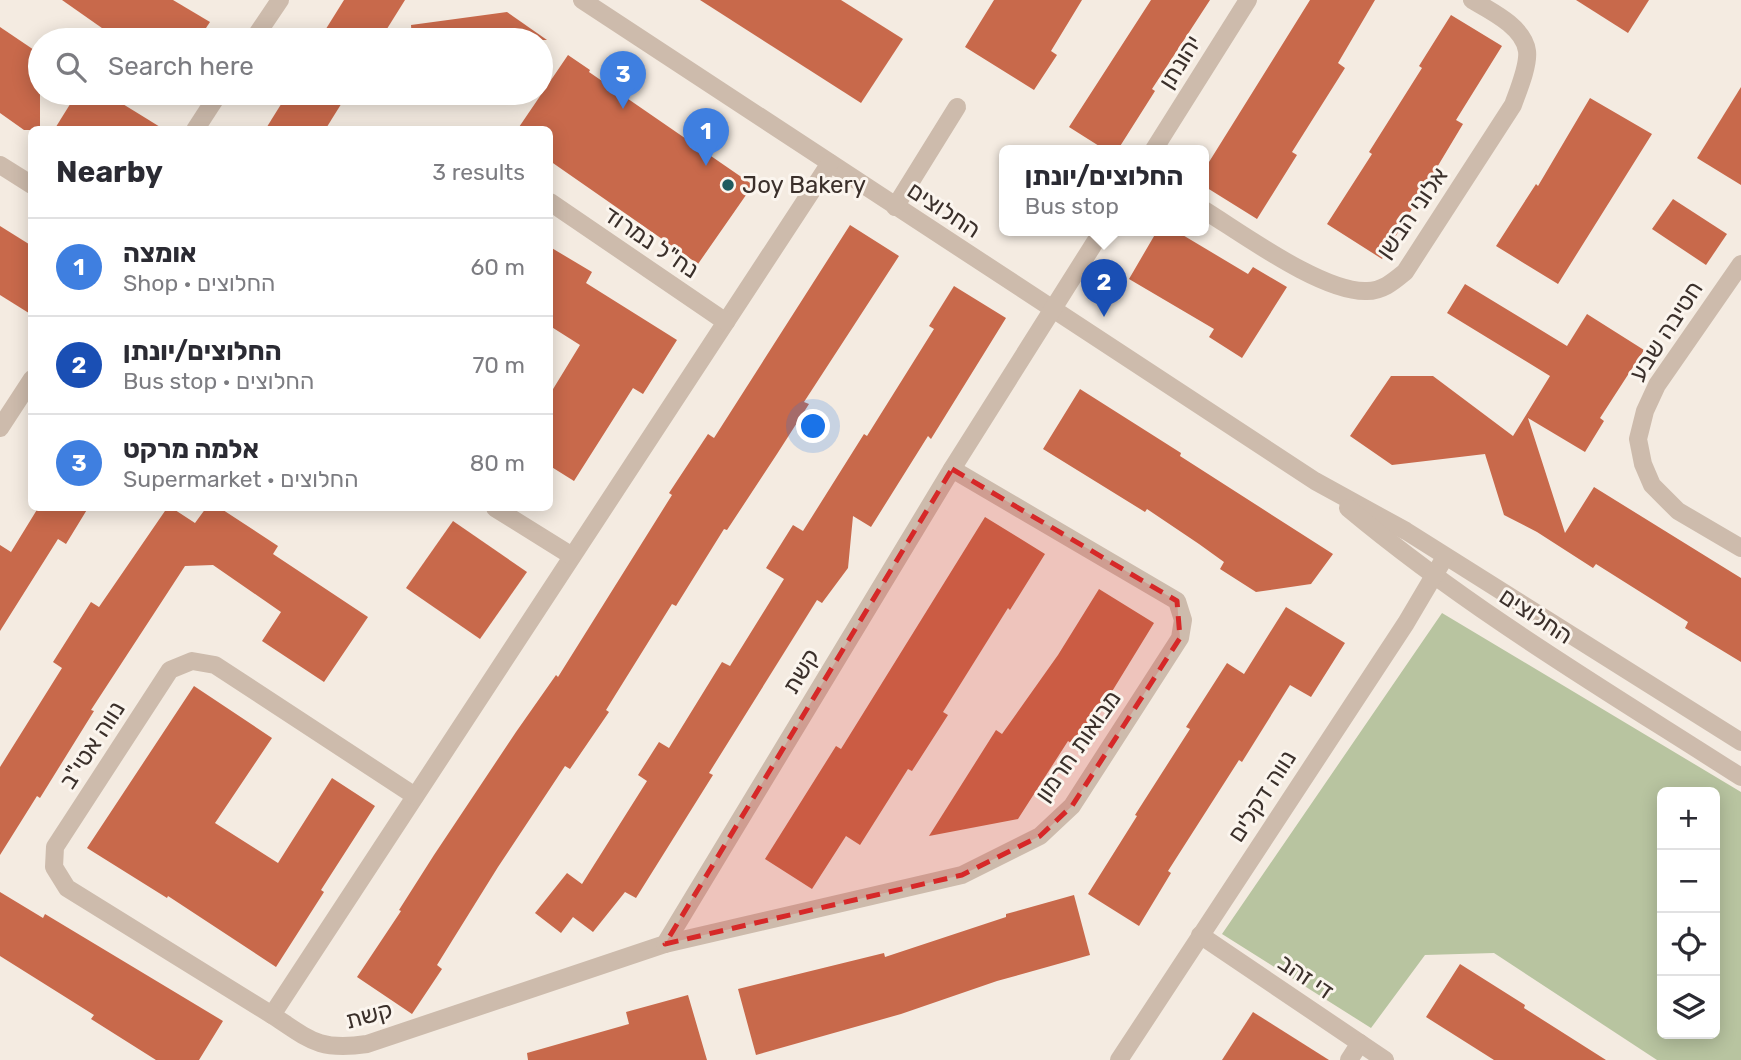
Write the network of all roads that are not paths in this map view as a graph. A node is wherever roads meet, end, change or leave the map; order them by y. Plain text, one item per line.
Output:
1 (257, 0) edge
2 (1248, 0) edge
3 (1472, 0) edge
4 (588, 1) edge
5 (276, 5) edge
6 (261, 28) edge
7 (211, 105) edge
8 (957, 107) dead end
9 (198, 126) edge
10 (1157, 145) edge
11 (830, 163) junction
12 (0, 165) edge
13 (28, 182) edge
14 (553, 204) edge
15 (895, 207) junction
16 (1209, 213) edge
17 (1099, 236) edge
18 (1741, 264) edge
19 (1052, 310) junction
20 (726, 322) junction
21 (28, 385) edge
22 (0, 428) edge
23 (952, 469) junction
24 (1315, 481) junction
25 (500, 511) edge
26 (1741, 548) edge
27 (572, 556) junction
28 (1445, 558) junction
29 (1433, 576) junction
30 (1741, 743) edge
31 (1741, 777) edge
32 (415, 796) junction
33 (1200, 935) junction
34 (665, 944) junction
35 (272, 1015) junction
36 (1360, 1043) junction
37 (1119, 1060) edge
38 (1349, 1060) edge
39 (1385, 1060) edge

1 - 5 street
2 - 10 street, יהונתן
3 - 16 street, אלוני הבשן
4 - 11 street, החלוצים
5 - 6 street
7 - 9 street
8 - 15 street
11 - 15 street, החלוצים
11 - 20 street
12 - 13 street
14 - 20 street, נח"ל נמרוד
15 - 19 street, החלוצים
17 - 19 street
18 - 26 street, חטיבה שבע
19 - 23 street, קשת
19 - 24 street, החלוצים
20 - 27 street
21 - 22 street
23 - 34 street, קשת
23 - 34 street, מבואות חרמון
24 - 28 street, החלוצים
24 - 29 street, החלוצים
25 - 27 street
27 - 32 street
28 - 29 street, נווה דקלים
28 - 30 street, החלוצים
29 - 31 street, החלוצים
29 - 33 street, נווה דקלים
32 - 35 street
32 - 35 street, נווה אטי"ב
33 - 36 street, די זהב
33 - 37 street, נווה דקלים
34 - 35 street, קשת
36 - 38 street
36 - 39 street, די זהב

